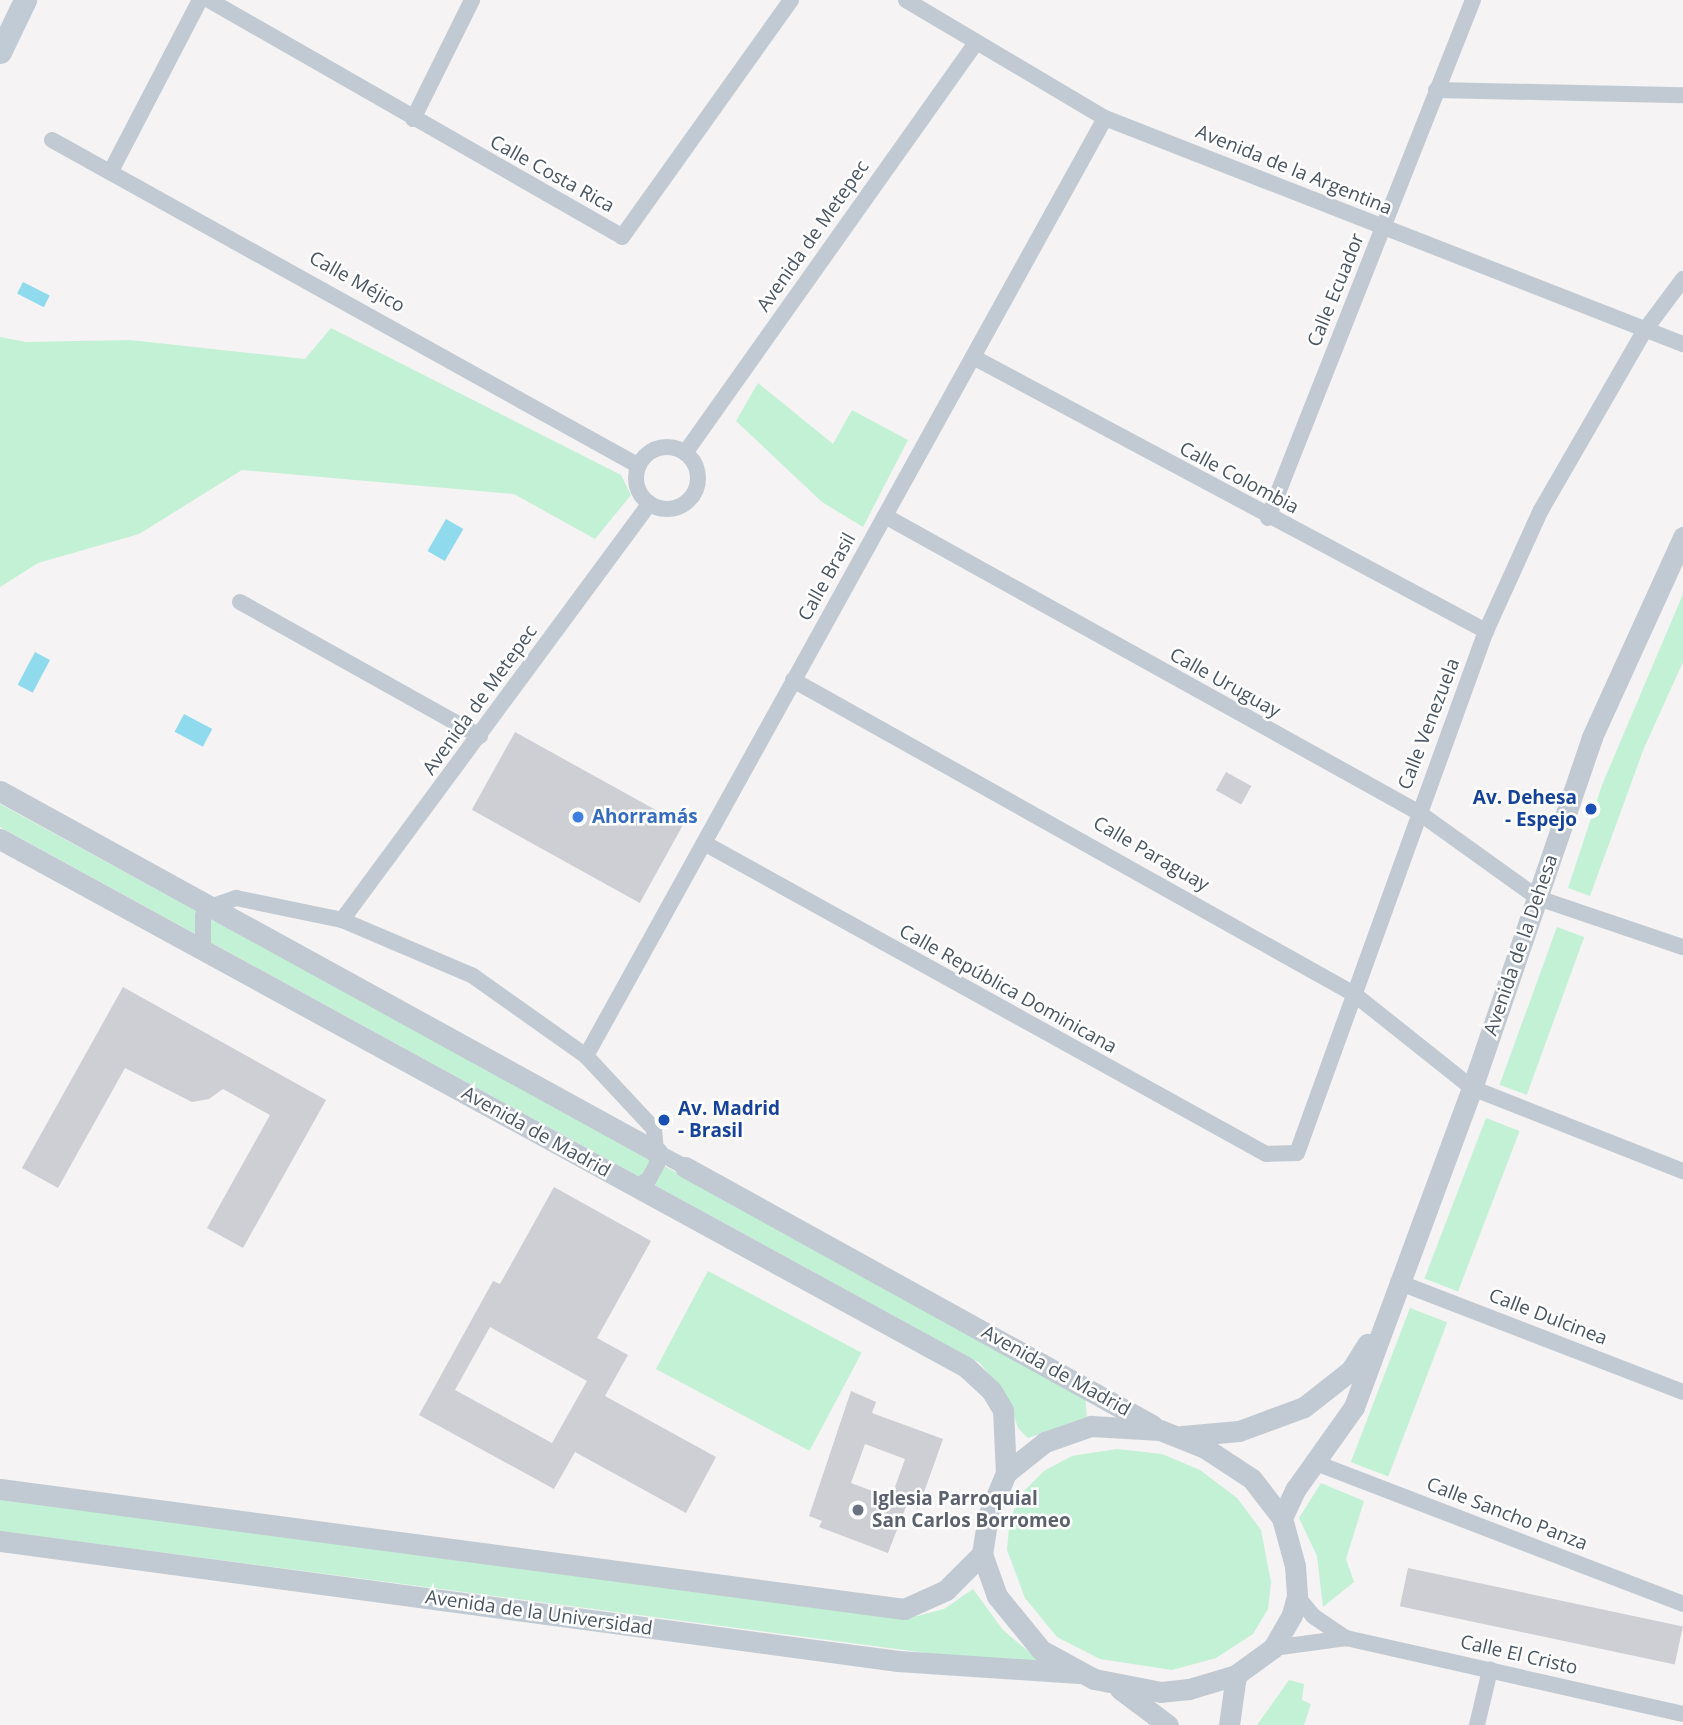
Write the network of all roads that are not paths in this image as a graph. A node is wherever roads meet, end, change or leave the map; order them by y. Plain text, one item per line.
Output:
1 (25, 0) edge
2 (200, 0) edge
3 (209, 0) edge
4 (472, 0) edge
5 (792, 0) edge
6 (906, 0) edge
7 (1473, 0) edge
8 (975, 44) junction
9 (0, 52) edge
10 (1436, 90) junction
11 (1683, 95) edge
12 (1105, 118) junction
13 (413, 119) junction
14 (52, 140) dead end
15 (112, 169) junction
16 (1383, 228) junction
17 (1683, 279) edge
18 (1645, 330) junction
19 (1683, 344) edge
20 (973, 357) junction
21 (685, 453) junction
22 (639, 466) junction
23 (650, 503) junction
24 (885, 516) junction
25 (1268, 518) junction
26 (1683, 537) edge
27 (240, 601) dead end
28 (1486, 631) junction
29 (793, 680) junction
30 (480, 736) junction
31 (0, 791) edge
32 (1418, 812) junction
33 (0, 839) edge
34 (704, 843) junction
35 (1538, 898) junction
36 (210, 907) junction
37 (342, 920) junction
38 (1683, 947) edge
39 (203, 950) junction
40 (1354, 994) junction
41 (586, 1056) junction
42 (1472, 1088) junction
43 (657, 1152) junction
44 (1297, 1153) joint
45 (685, 1167) joint
46 (1683, 1171) edge
47 (637, 1187) junction
48 (1398, 1282) junction
49 (1383, 1319) junction
50 (1683, 1392) edge
51 (1169, 1433) junction
52 (1316, 1463) junction
53 (1006, 1473) junction
54 (0, 1489) edge
55 (1282, 1518) junction
56 (0, 1541) edge
57 (982, 1554) junction
58 (1297, 1596) junction
59 (1683, 1604) edge
60 (1346, 1639) junction
61 (1273, 1648) junction
62 (1490, 1670) junction
63 (1079, 1673) junction
64 (1236, 1675) junction
65 (1116, 1685) junction
66 (1683, 1714) edge
67 (1168, 1725) edge
68 (1229, 1725) edge
69 (1477, 1725) edge

1 - 9 main road
2 - 15 street
3 - 13 street, Calle Costa Rica
4 - 13 street
5 - 13 street, Calle Costa Rica
6 - 8 street, Avenida de la Argentina
7 - 10 street, Calle Ecuador
8 - 12 street, Avenida de la Argentina
8 - 21 street, Avenida de Metepec
10 - 11 street
10 - 16 street, Calle Ecuador
12 - 16 street, Avenida de la Argentina
12 - 20 street, Calle Brasil
14 - 15 street, Calle Méjico
15 - 22 street, Calle Méjico
16 - 18 street, Avenida de la Argentina
16 - 25 street, Calle Ecuador
17 - 18 street, Calle Venezuela
18 - 19 street, Avenida de la Argentina
18 - 28 street, Calle Venezuela
20 - 24 street, Calle Brasil
20 - 25 street, Calle Colombia
21 - 22 street
21 - 23 street
22 - 23 street
23 - 30 street, Avenida de Metepec
24 - 29 street, Calle Brasil
24 - 32 street, Calle Uruguay
25 - 28 street, Calle Colombia
26 - 35 street, Avenida de la Dehesa
27 - 30 street
28 - 32 street, Calle Venezuela
29 - 34 street, Calle Brasil
29 - 40 street, Calle Paraguay
30 - 37 street, Avenida de Metepec
31 - 36 street, Avenida de Madrid
32 - 35 street, Calle Uruguay
32 - 40 street, Calle Venezuela
33 - 39 street, Avenida de Madrid
34 - 41 street, Calle Brasil
34 - 44 street, Calle República Dominicana
35 - 38 street, Calle Uruguay
35 - 42 street, Avenida de la Dehesa
36 - 37 street
36 - 39 street
36 - 43 street, Avenida de Madrid
37 - 41 street
39 - 47 street, Avenida de Madrid
40 - 42 street, Calle Paraguay
40 - 44 street, Calle Venezuela
41 - 43 street
42 - 46 street, Calle Paraguay
42 - 48 street, Avenida de la Dehesa
43 - 45 street, Avenida de Madrid
43 - 47 street
45 - 51 street, Avenida de Madrid
47 - 53 street, Avenida de Madrid
48 - 49 street, Avenida de la Dehesa
48 - 50 street, Calle Dulcinea
49 - 51 street, Avenida de la Dehesa
49 - 52 street, Avenida de la Dehesa
51 - 53 street
51 - 55 street, Avenida de Madrid
52 - 55 street, Avenida de la Dehesa
52 - 59 street, Calle Sancho Panza
53 - 57 street
54 - 57 street
55 - 58 street, Avenida de Madrid
56 - 63 street, Avenida de la Universidad
57 - 63 street
58 - 60 street, Calle El Cristo
58 - 61 street
60 - 61 street, Calle El Cristo
60 - 62 street, Calle El Cristo
61 - 64 street
62 - 66 street, Calle El Cristo
62 - 69 street
63 - 65 street
64 - 65 street
64 - 68 street
65 - 67 street

